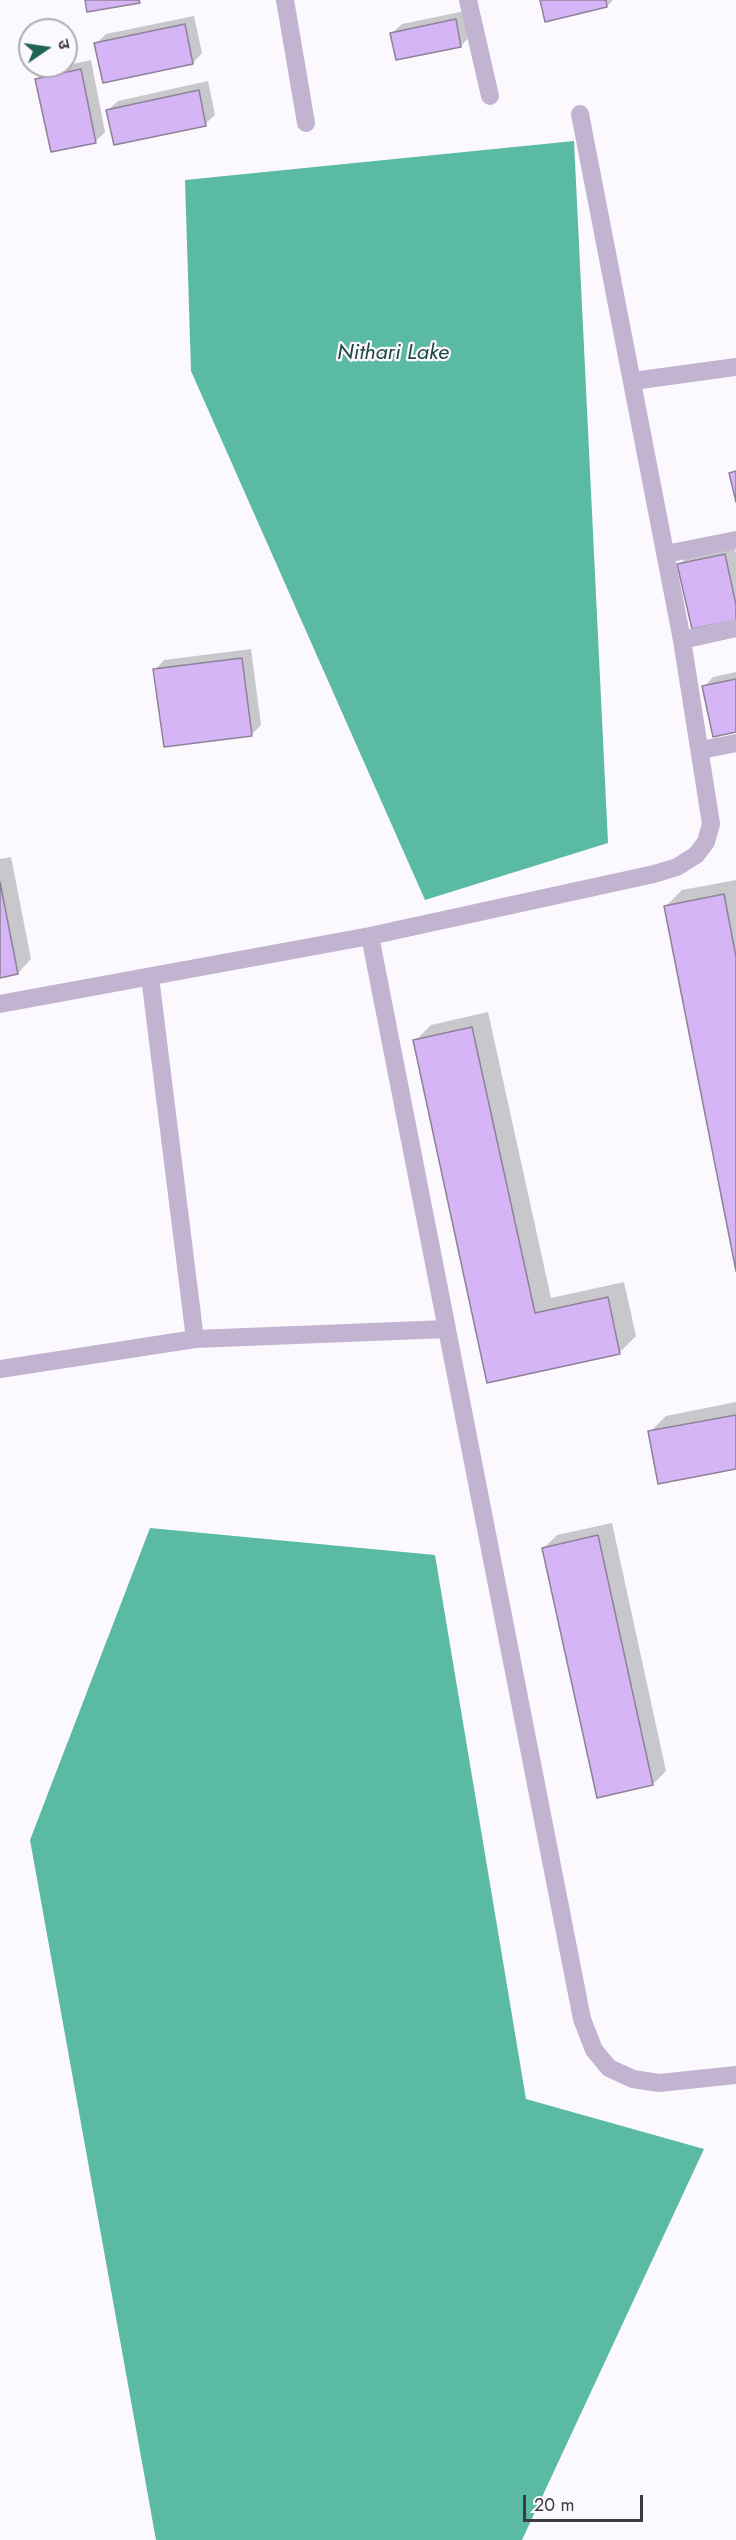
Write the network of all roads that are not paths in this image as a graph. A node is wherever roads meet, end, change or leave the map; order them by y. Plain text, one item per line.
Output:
1 (285, 0) edge
2 (468, 0) edge
3 (490, 96) dead end
4 (580, 114) dead end
5 (306, 123) dead end
6 (736, 367) edge
7 (633, 381) junction
8 (736, 540) edge
9 (666, 554) junction
10 (736, 628) edge
11 (682, 639) junction
12 (736, 743) edge
13 (700, 750) junction
14 (370, 936) junction
15 (150, 977) junction
16 (0, 1004) edge
17 (447, 1329) junction
18 (195, 1339) junction
19 (0, 1370) edge
20 (736, 2075) edge

1 - 5 street
2 - 3 street
4 - 7 street
6 - 7 street
7 - 9 street
8 - 9 street
9 - 11 street
10 - 11 street
11 - 13 street
12 - 13 street
13 - 14 street
14 - 15 street
14 - 17 street
15 - 16 street
15 - 18 street
17 - 18 street
17 - 20 street
18 - 19 street

